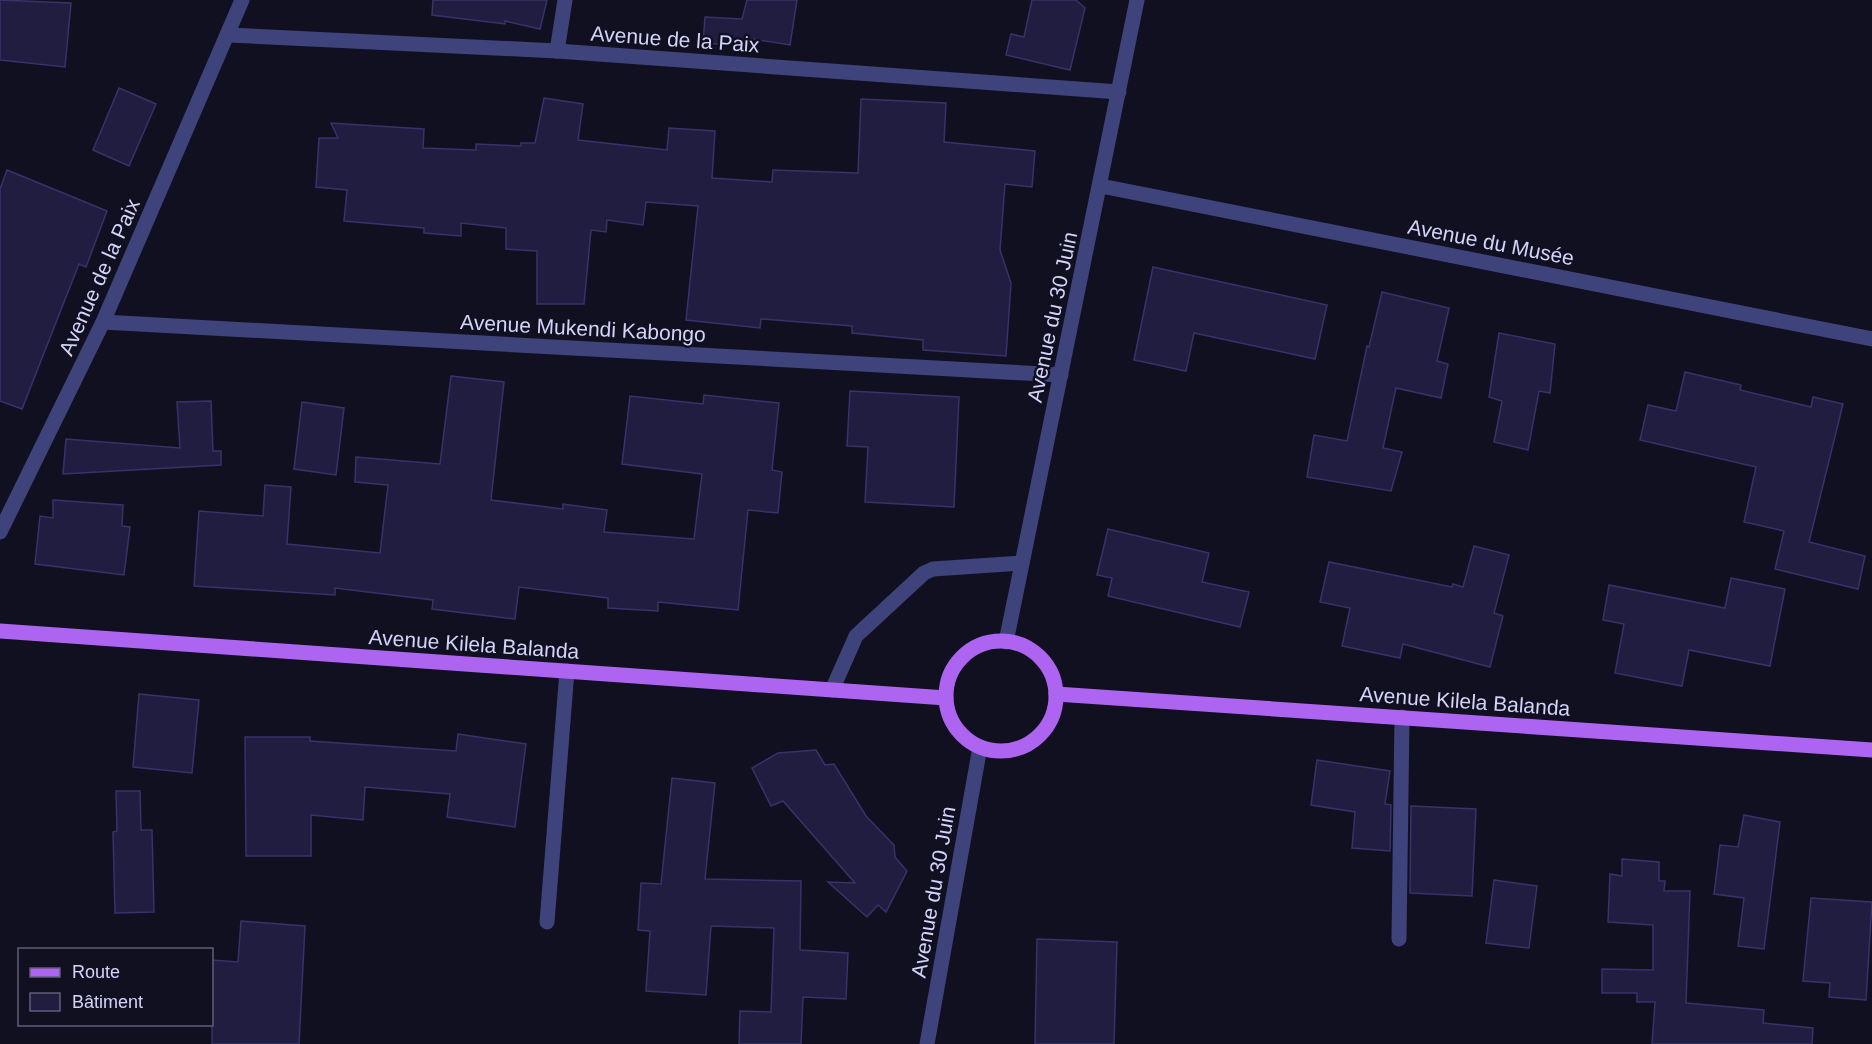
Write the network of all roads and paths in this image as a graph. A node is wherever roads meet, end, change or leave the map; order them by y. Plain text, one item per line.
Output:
1 (242, 0) edge
2 (565, 0) edge
3 (1137, 0) edge
4 (229, 35) junction
5 (557, 51) junction
6 (1119, 92) junction
7 (1101, 186) junction
8 (103, 322) junction
9 (1872, 339) edge
10 (1061, 375) junction
11 (0, 532) edge
12 (1022, 563) junction
13 (0, 631) edge
14 (1006, 642) junction
15 (567, 671) junction
16 (832, 690) junction
17 (1056, 694) junction
18 (946, 698) junction
19 (1401, 717) junction
20 (980, 747) junction
21 (1872, 750) edge
22 (547, 922) dead end
23 (1399, 939) dead end
24 (927, 1044) edge

1 - 4 street, Avenue de la Paix
2 - 5 street
3 - 6 street, Avenue du 30 Juin
4 - 5 street, Avenue de la Paix
4 - 8 street, Avenue de la Paix
5 - 6 street, Avenue de la Paix
6 - 7 street, Avenue du 30 Juin
7 - 9 street, Avenue du Musée
7 - 10 street, Avenue du 30 Juin
8 - 10 street, Avenue Mukendi Kabongo
8 - 11 street, Avenue de la Paix
10 - 12 street, Avenue du 30 Juin
12 - 14 street, Avenue du 30 Juin
12 - 16 street
13 - 15 main road, Avenue Kilela Balanda
14 - 17 main road
14 - 18 main road
15 - 16 main road, Avenue Kilela Balanda
15 - 22 street
16 - 18 main road, Avenue Kilela Balanda
17 - 19 main road, Avenue Kilela Balanda
17 - 20 main road
18 - 20 main road
19 - 21 main road, Avenue Kilela Balanda
19 - 23 street
20 - 24 street, Avenue du 30 Juin

